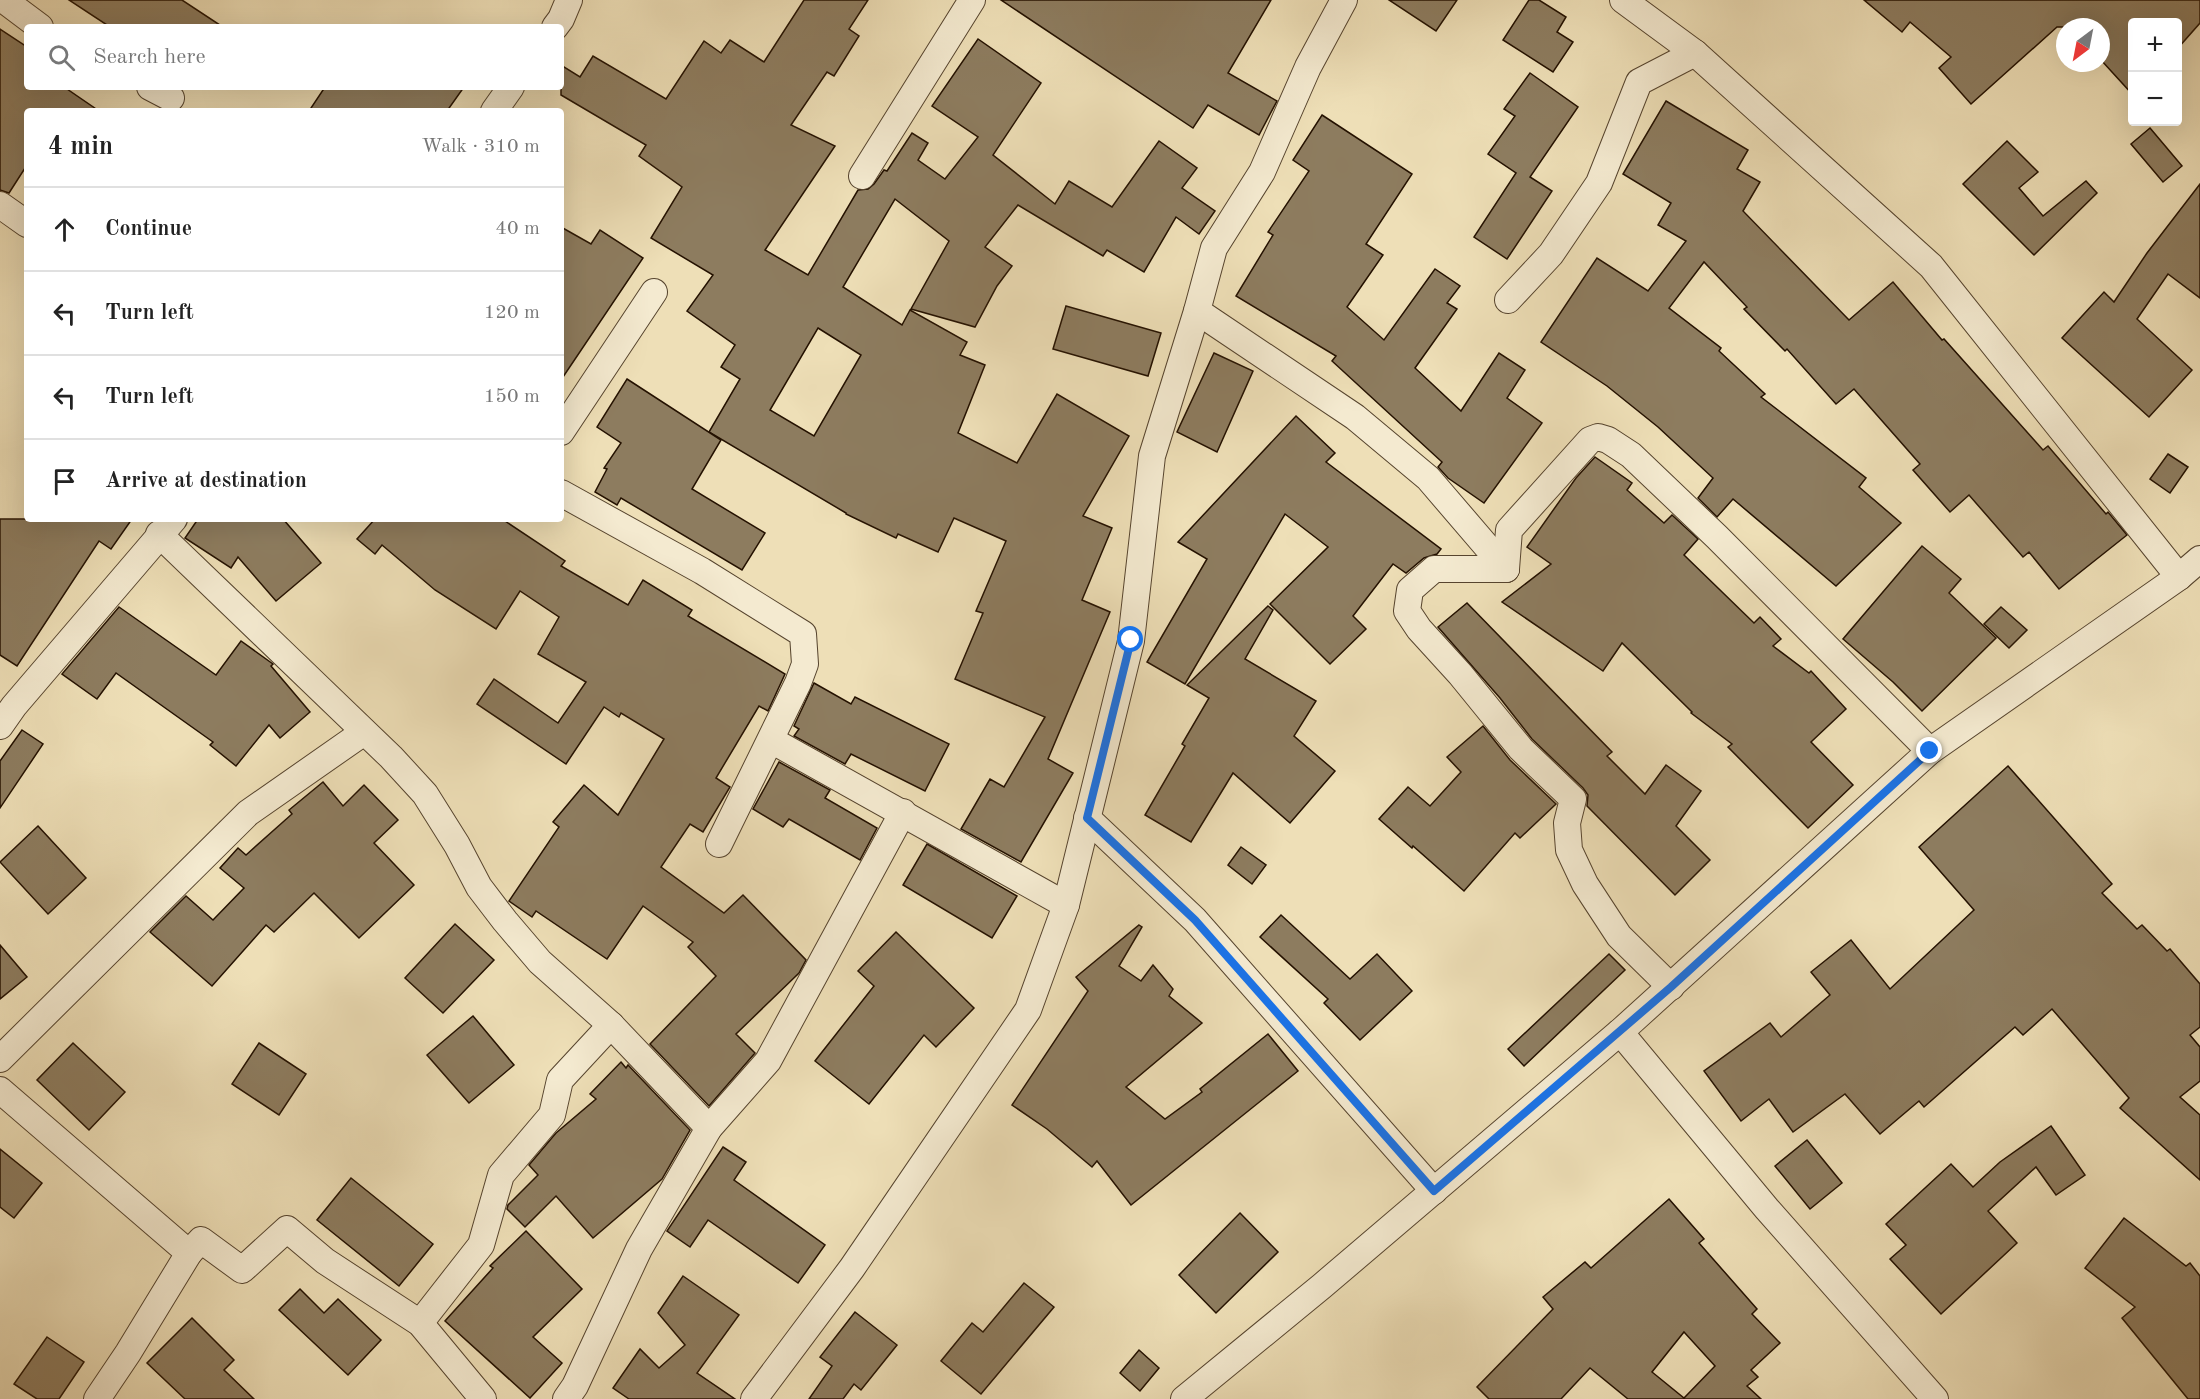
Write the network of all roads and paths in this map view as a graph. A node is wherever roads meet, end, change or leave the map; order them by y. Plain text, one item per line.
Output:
1 (4, 0) edge
2 (569, 0) edge
3 (1344, 0) edge
4 (1623, 0) edge
5 (967, 2) edge
6 (36, 24) edge
7 (557, 24) edge
8 (1695, 53) junction
9 (509, 90) edge
10 (496, 108) edge
11 (862, 176) dead end
12 (0, 205) edge
13 (24, 222) edge
14 (654, 292) dead end
15 (1508, 300) dead end
16 (1197, 311) junction
17 (564, 427) edge
18 (564, 495) edge
19 (166, 527) edge
20 (2200, 559) edge
21 (1506, 569) junction
22 (2179, 577) junction
23 (0, 726) edge
24 (364, 732) junction
25 (771, 740) junction
26 (1930, 751) junction
27 (903, 812) junction
28 (1087, 818) junction
29 (719, 844) dead end
30 (1066, 905) junction
31 (1671, 987) junction
32 (611, 1025) junction
33 (1620, 1032) junction
34 (0, 1059) edge
35 (0, 1090) edge
36 (709, 1128) junction
37 (1434, 1191) junction
38 (189, 1252) junction
39 (420, 1323) junction
40 (97, 1399) edge
41 (483, 1399) edge
42 (566, 1399) edge
43 (754, 1399) edge
44 (1184, 1399) edge
45 (1935, 1399) edge

1 - 6 street
2 - 7 street
3 - 16 street
4 - 8 street
5 - 11 street
8 - 15 street
8 - 22 street
9 - 10 street
12 - 13 street
14 - 17 street
16 - 21 street
16 - 28 street
18 - 25 street
19 - 23 street
19 - 24 street
20 - 22 street
21 - 26 street
21 - 31 street
22 - 26 street
24 - 32 street
24 - 34 street
25 - 27 street
25 - 29 street
26 - 31 street
27 - 30 street
27 - 36 street
28 - 30 street
28 - 37 street
30 - 43 street
31 - 33 street
32 - 36 street
32 - 39 street
33 - 37 street
33 - 45 street
35 - 38 street
36 - 42 street
37 - 44 street
38 - 39 street
38 - 40 street
39 - 41 street

